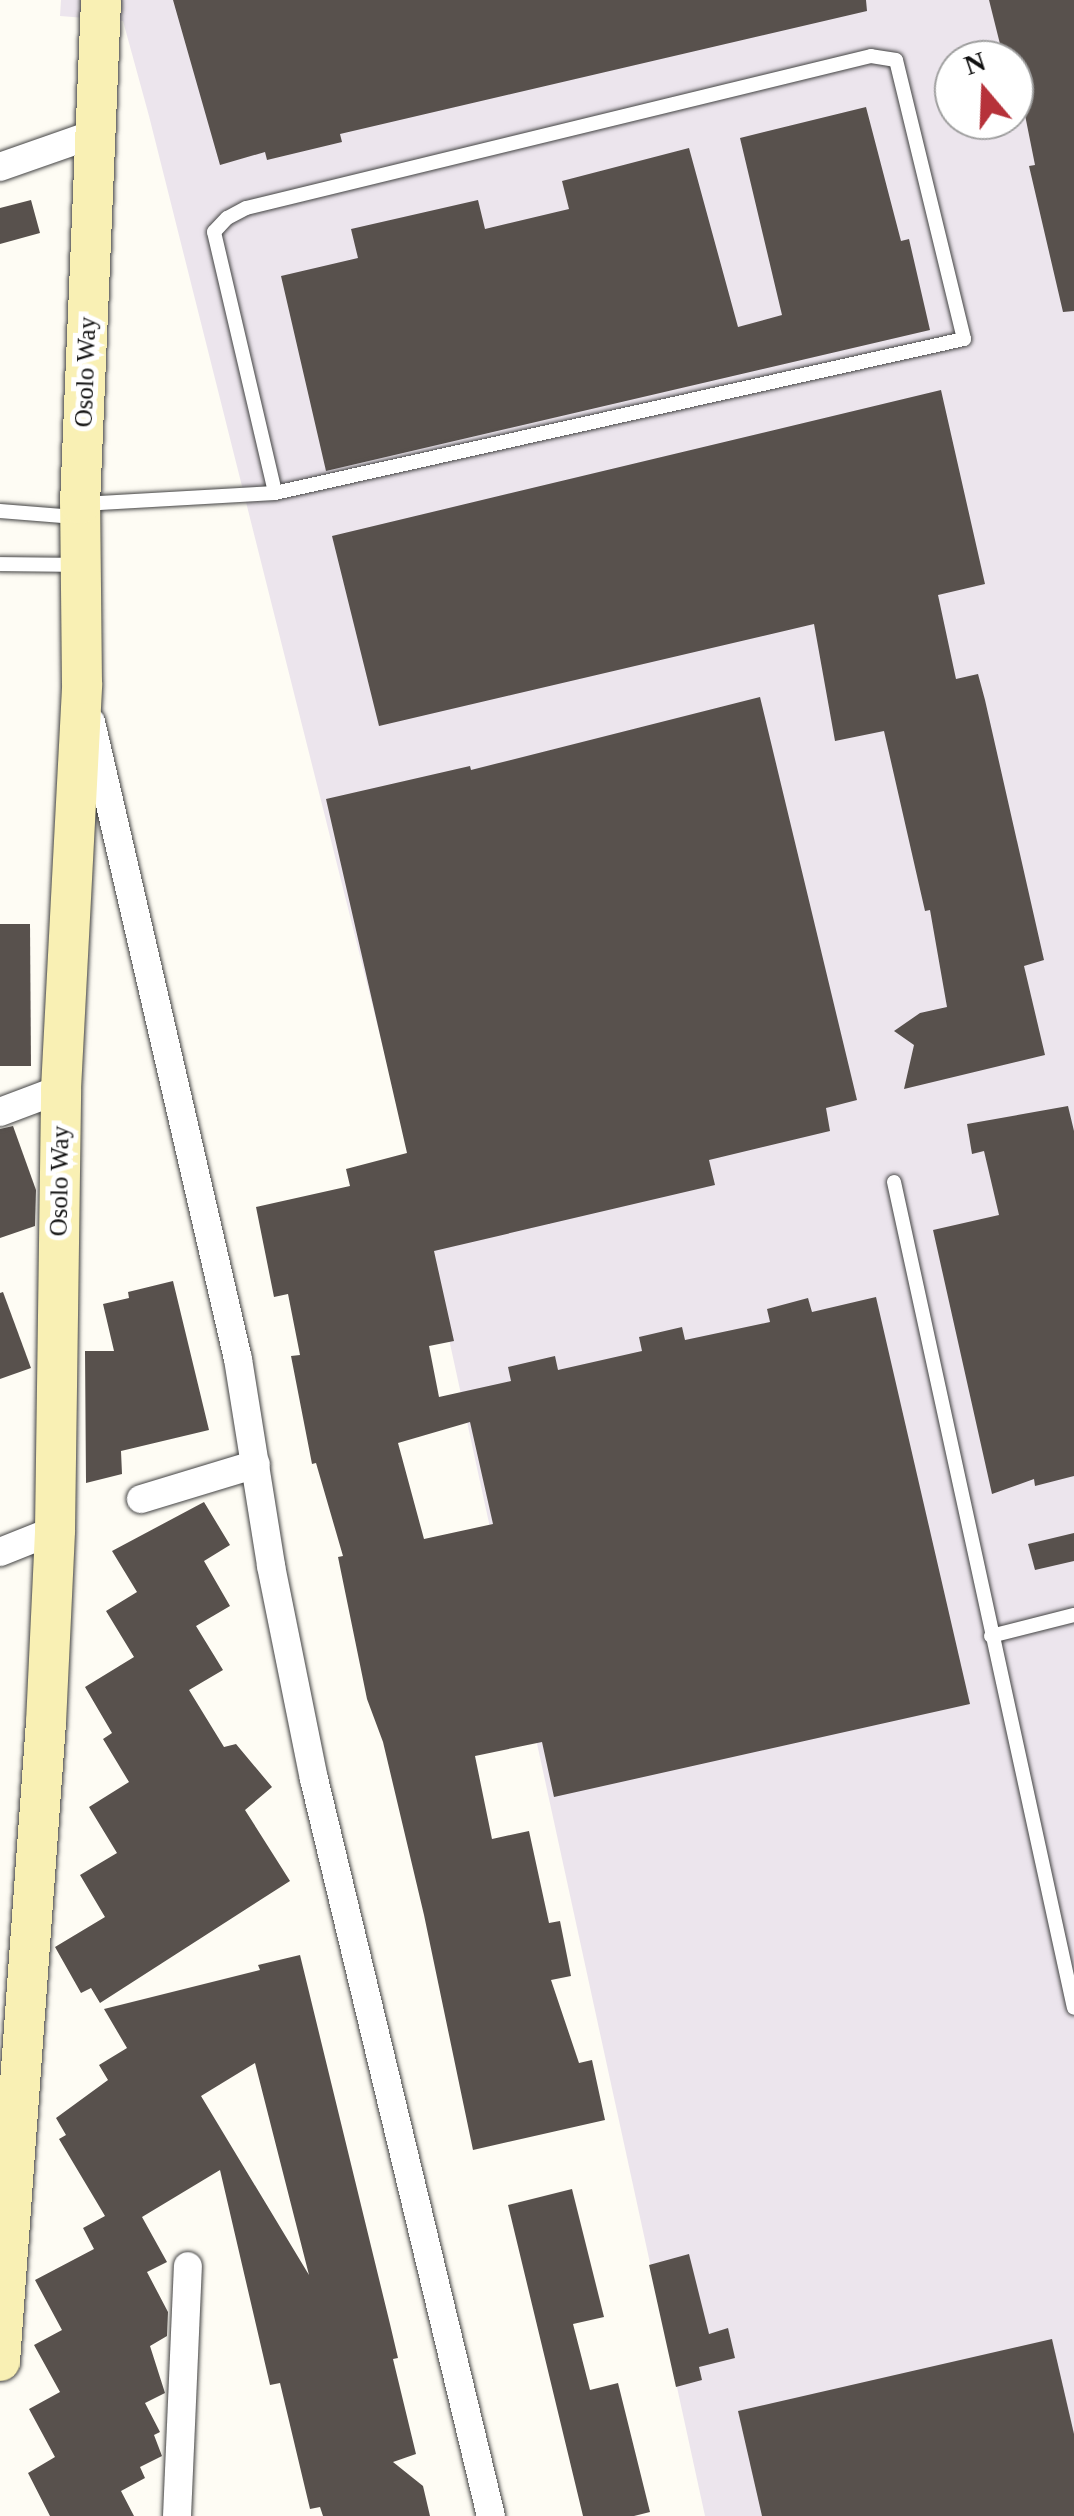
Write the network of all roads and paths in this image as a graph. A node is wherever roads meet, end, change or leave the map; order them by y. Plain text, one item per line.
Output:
1 (101, 0) edge
2 (97, 133) junction
3 (0, 167) edge
4 (275, 493) junction
5 (80, 510) junction
6 (0, 511) edge
7 (0, 564) edge
8 (80, 565) junction
9 (82, 684) junction
10 (62, 1090) junction
11 (0, 1112) edge
12 (894, 1182) dead end
13 (256, 1464) junction
14 (141, 1500) dead end
15 (55, 1530) junction
16 (0, 1552) edge
17 (1074, 1616) edge
18 (991, 1636) junction
19 (1073, 1998) edge
20 (188, 2266) dead end
21 (0, 2361) edge
22 (177, 2516) edge
23 (491, 2516) edge

1 - 2 main road, Osolo Way
2 - 3 street
2 - 5 main road, Osolo Way
4 - 4 lane
4 - 5 lane
5 - 6 lane
5 - 8 main road, Osolo Way
7 - 8 lane
8 - 9 main road, Osolo Way
9 - 10 main road, Osolo Way
9 - 13 street
10 - 11 street
10 - 15 main road, Osolo Way
12 - 18 lane
13 - 14 street
13 - 23 street
15 - 16 street
15 - 21 main road, Osolo Way
17 - 18 lane
18 - 19 lane
20 - 22 street

